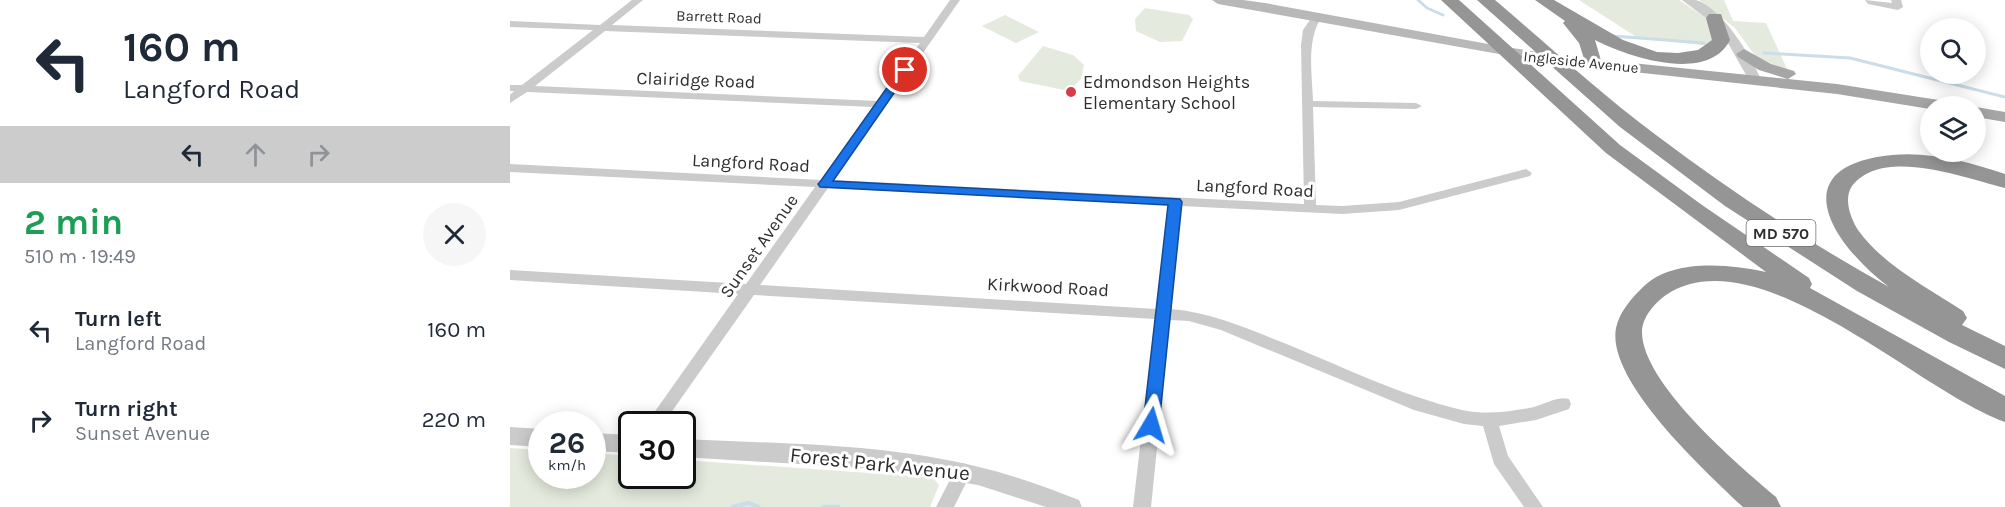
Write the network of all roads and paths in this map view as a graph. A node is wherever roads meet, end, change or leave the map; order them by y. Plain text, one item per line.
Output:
1 (638, 0) edge
2 (955, 0) edge
3 (1218, 0) edge
4 (1449, 0) edge
5 (1485, 0) edge
6 (1538, 0) edge
7 (1543, 0) edge
8 (1688, 0) edge
9 (1870, 0) edge
10 (1896, 0) edge
11 (1317, 16) junction
12 (1715, 18) junction
13 (510, 24) edge
14 (1575, 25) junction
15 (602, 28) junction
16 (926, 40) junction
17 (1744, 54) junction
18 (1584, 71) junction
19 (1687, 73) junction
20 (1755, 79) junction
21 (510, 88) edge
22 (1838, 88) junction
23 (524, 89) junction
24 (510, 100) edge
25 (1920, 102) edge
26 (881, 104) junction
27 (1307, 104) junction
28 (1416, 106) dead end
29 (1986, 114) edge
30 (2005, 117) edge
31 (510, 168) edge
32 (1526, 172) dead end
33 (2005, 181) edge
34 (824, 184) junction
35 (1175, 202) junction
36 (1310, 208) junction
37 (510, 275) edge
38 (750, 289) junction
39 (1164, 314) junction
40 (1890, 343) junction
41 (2005, 349) edge
42 (2005, 358) edge
43 (1563, 404) dead end
44 (2005, 410) edge
45 (663, 411) edge
46 (1489, 420) junction
47 (510, 436) edge
48 (528, 437) edge
49 (696, 449) edge
50 (963, 471) junction
51 (945, 507) edge
52 (1071, 507) edge
53 (1142, 507) edge
54 (1534, 507) edge
55 (1765, 507) edge

1 - 15 street
2 - 16 street, Sunset Avenue
3 - 11 main road, Ingleside Avenue
4 - 40 highway, MD 570
5 - 18 highway, MD 570
6 - 14 highway
7 - 12 highway
8 - 12 street
9 - 10 street
11 - 18 main road, Ingleside Avenue
11 - 27 street
12 - 17 street
13 - 15 street, Barrett Road
14 - 18 highway
14 - 19 highway
15 - 16 street, Barrett Road
15 - 23 street
16 - 26 street, Sunset Avenue
17 - 20 street
17 - 22 main road
18 - 19 main road, Ingleside Avenue
18 - 42 highway, MD 570
19 - 20 main road, Ingleside Avenue
20 - 22 main road, Ingleside Avenue
21 - 23 street, Clairidge Road
22 - 25 main road, Ingleside Avenue
23 - 24 street
23 - 26 street, Clairidge Road
26 - 34 street, Sunset Avenue
27 - 28 street
27 - 36 street
29 - 30 main road
31 - 34 street, Langford Road
32 - 36 street, Langford Road
33 - 41 highway
34 - 35 street, Langford Road
34 - 38 street, Sunset Avenue
35 - 36 street, Langford Road
35 - 39 street
37 - 38 street, Kirkwood Road
38 - 39 street, Kirkwood Road
38 - 45 street, Sunset Avenue
39 - 46 street, Kirkwood Road
39 - 53 street
40 - 44 highway, MD 570
40 - 55 highway
43 - 46 street, Kirkwood Road
46 - 54 street
47 - 48 street
49 - 50 street, Forest Park Avenue
50 - 51 street
50 - 52 street, Forest Park Avenue

